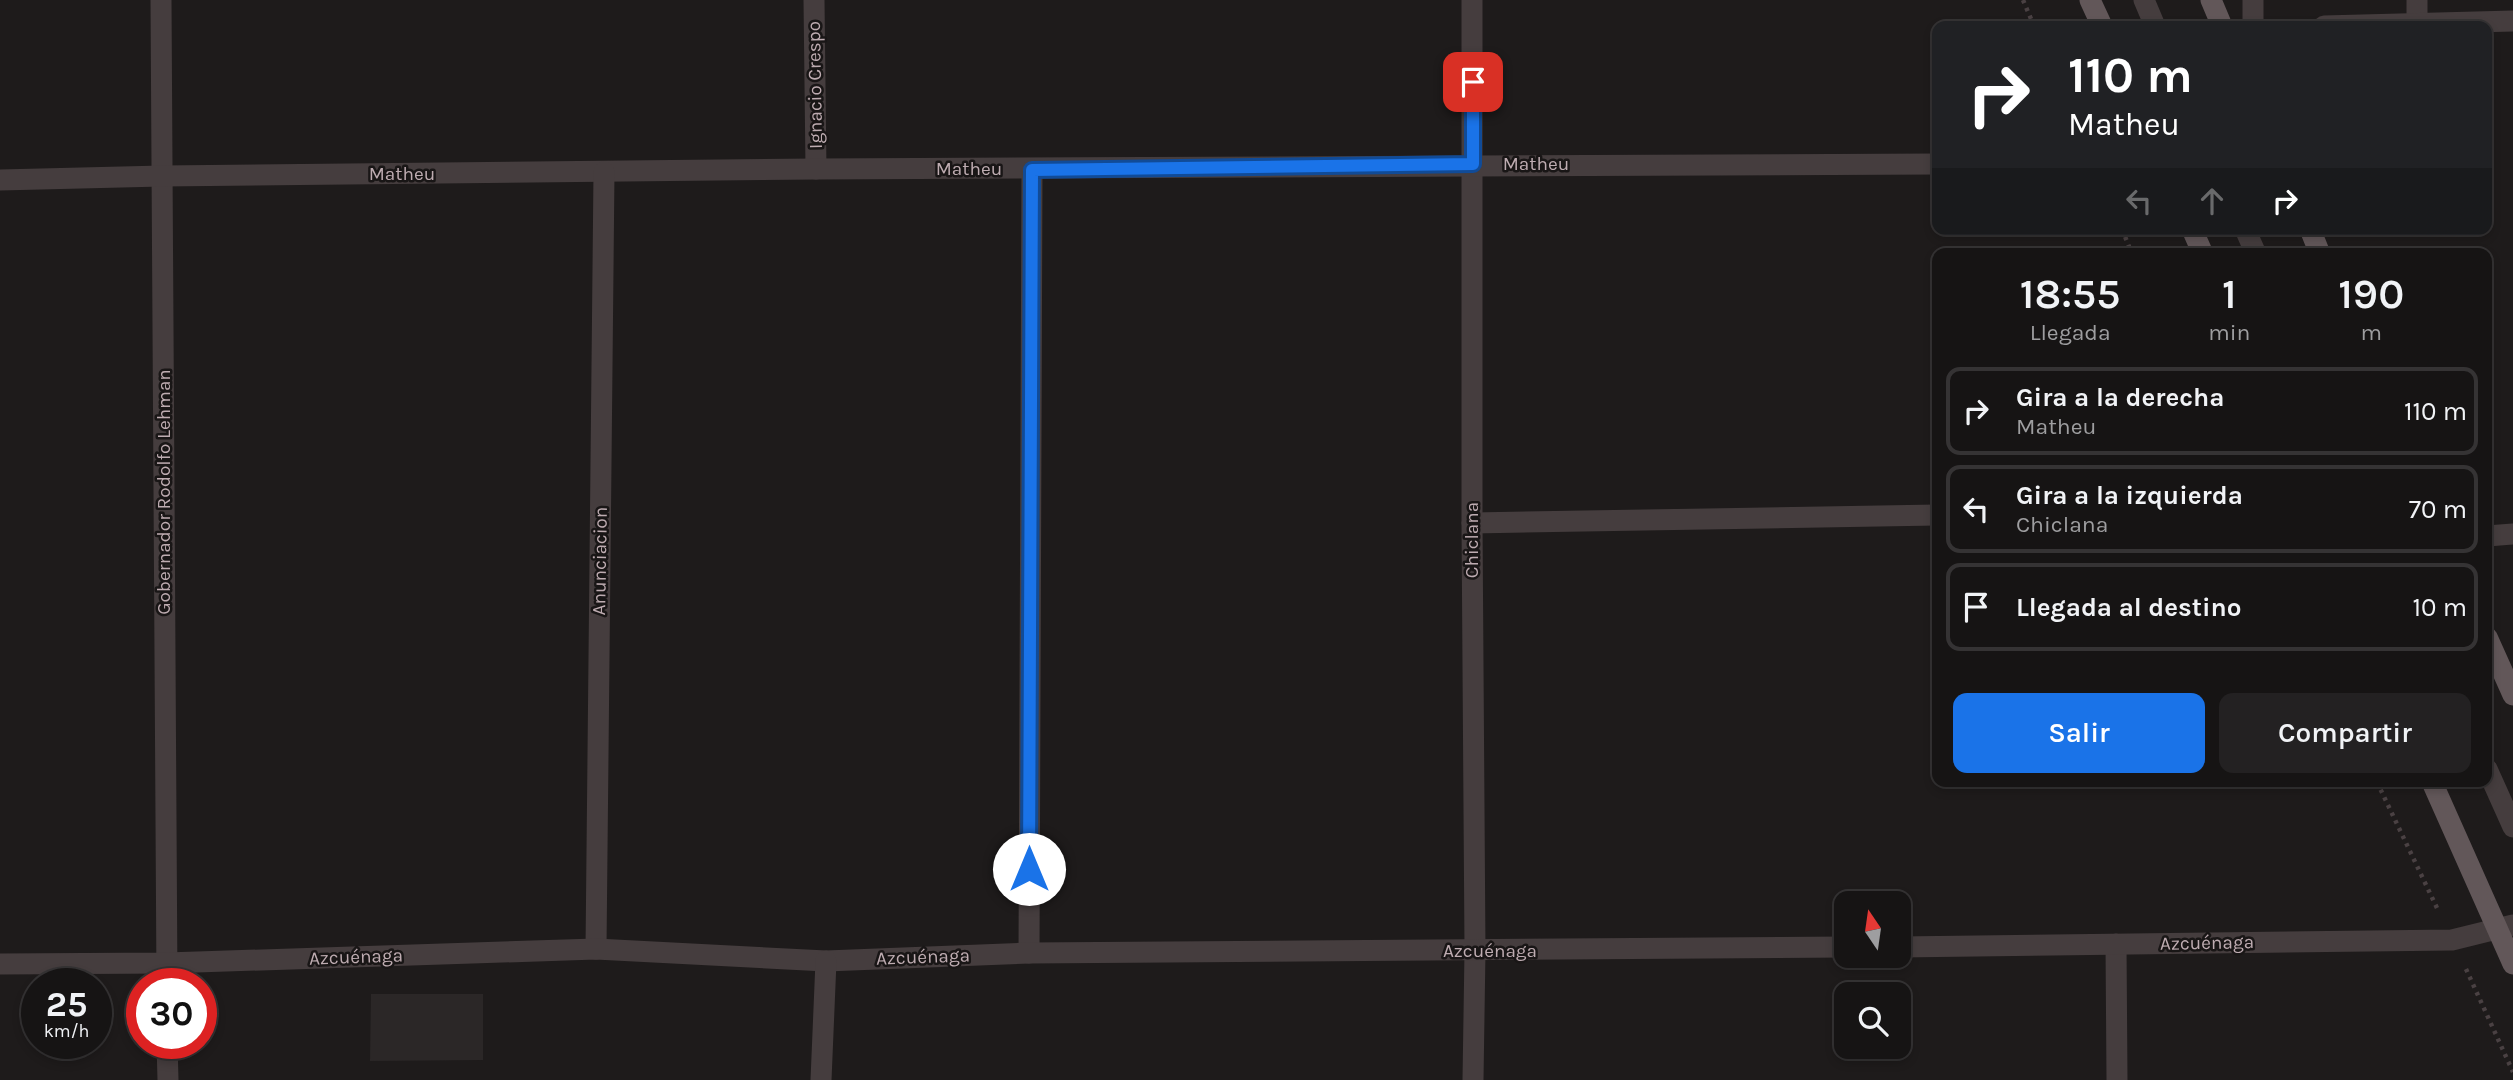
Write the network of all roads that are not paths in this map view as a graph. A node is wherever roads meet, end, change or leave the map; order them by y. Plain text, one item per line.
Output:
1 (161, 0) edge
2 (814, 0) edge
3 (1472, 0) edge
4 (2090, 0) edge
5 (2144, 0) edge
6 (2211, 0) edge
7 (2253, 0) edge
8 (2417, 0) edge
9 (2100, 21) edge
10 (2153, 21) edge
11 (2220, 21) edge
12 (2253, 21) edge
13 (2417, 21) edge
14 (2492, 21) edge
15 (2513, 21) edge
16 (1473, 164) junction
17 (1932, 164) edge
18 (816, 169) junction
19 (1032, 170) junction
20 (604, 172) junction
21 (162, 176) junction
22 (0, 180) edge
23 (1932, 515) edge
24 (1472, 523) junction
25 (2513, 534) edge
26 (2492, 536) edge
27 (2492, 648) edge
28 (2513, 695) edge
29 (2492, 780) edge
30 (2434, 787) edge
31 (2513, 827) edge
32 (2505, 927) edge
33 (2116, 944) junction
34 (1834, 947) edge
35 (1911, 947) edge
36 (596, 949) junction
37 (1475, 951) junction
38 (1029, 953) junction
39 (826, 961) junction
40 (0, 964) edge
41 (2513, 964) edge
42 (167, 968) edge
43 (217, 970) edge
44 (126, 971) edge
45 (167, 1059) edge
46 (168, 1080) edge
47 (821, 1080) edge
48 (1473, 1080) edge
49 (2117, 1080) edge

1 - 21 street, Gobernador Rodolfo Lehman
2 - 18 street, Ignacio Crespo
3 - 16 street, Chiclana
4 - 9 main road
5 - 10 street
6 - 11 main road
7 - 12 street
8 - 13 street
14 - 15 street
16 - 17 street, Matheu
16 - 19 street, Matheu
16 - 24 street, Chiclana
18 - 19 street, Matheu
18 - 20 street, Matheu
19 - 38 street
20 - 21 street, Matheu
20 - 36 street, Anunciacion
21 - 22 street, Matheu
21 - 42 street, Gobernador Rodolfo Lehman
23 - 24 street
24 - 37 street, Chiclana
25 - 26 street
27 - 28 main road
29 - 31 street
30 - 32 main road
32 - 33 street, Azcuénaga
32 - 41 main road
33 - 35 street, Azcuénaga
33 - 49 street
34 - 37 street, Azcuénaga
36 - 39 street, Azcuénaga
36 - 43 street, Azcuénaga
37 - 38 street, Azcuénaga
37 - 48 street, Chiclana
38 - 39 street, Azcuénaga
39 - 47 street
40 - 44 street, Azcuénaga
45 - 46 street

